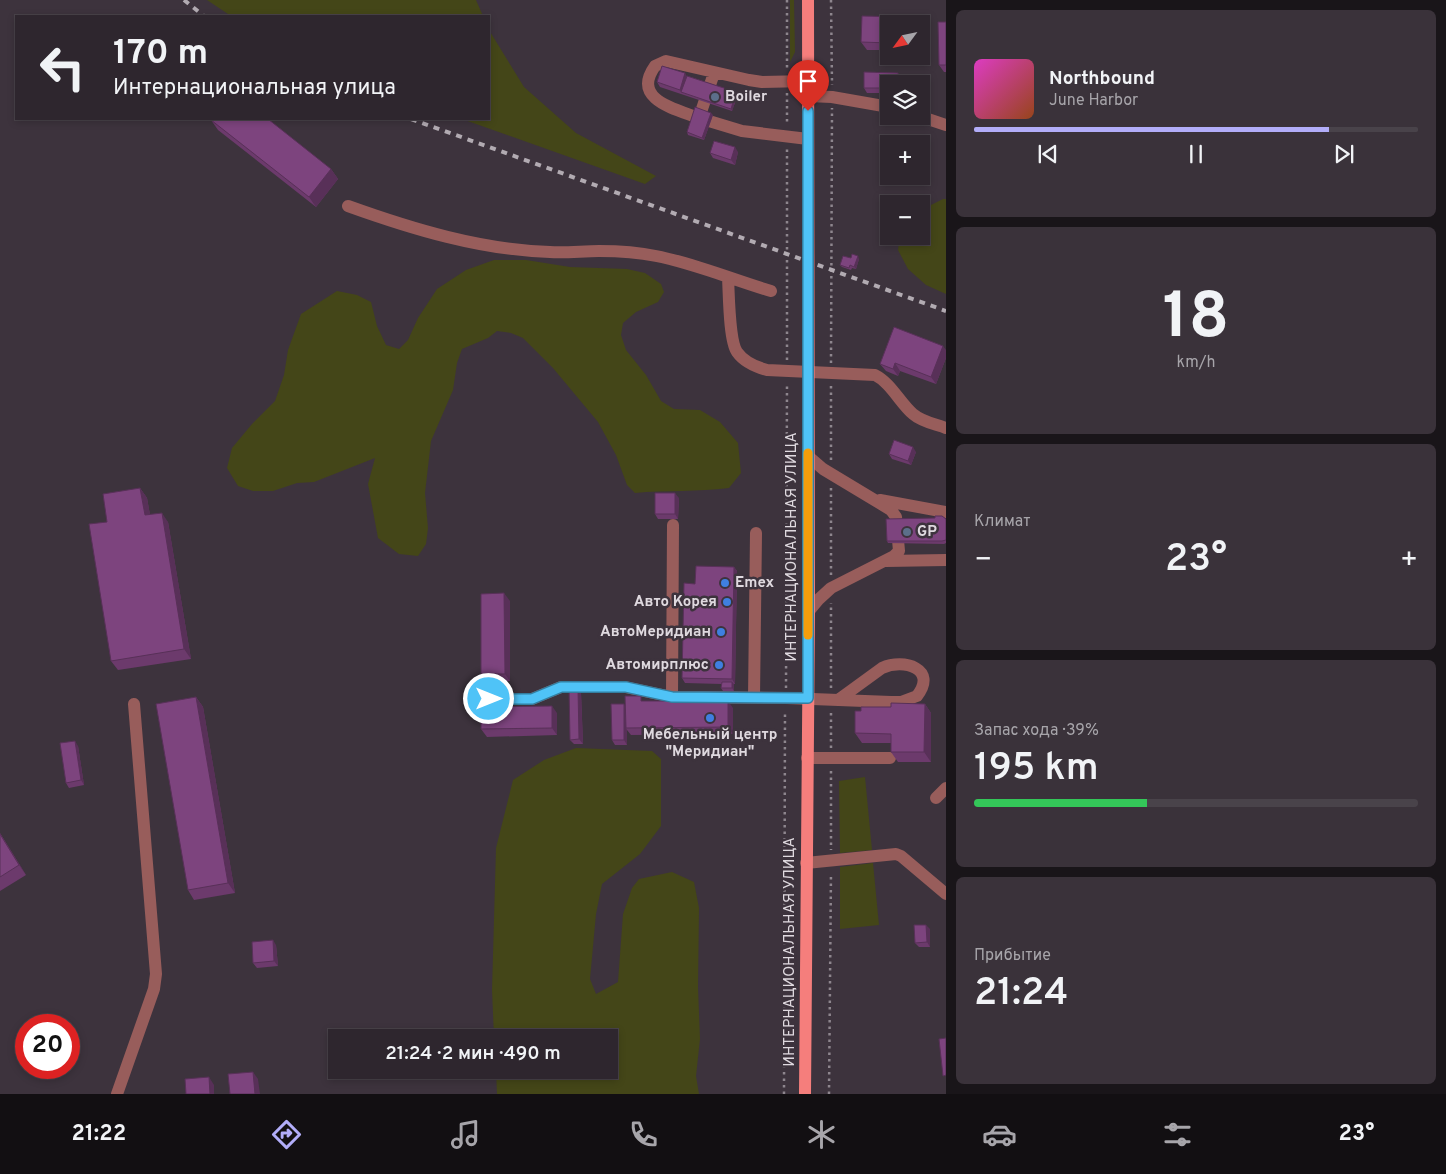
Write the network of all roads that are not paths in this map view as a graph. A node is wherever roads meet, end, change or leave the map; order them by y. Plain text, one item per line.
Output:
1 (808, 0) edge
2 (714, 72) junction
3 (808, 80) junction
4 (808, 96) junction
5 (880, 105) edge
6 (699, 118) junction
7 (930, 120) edge
8 (946, 125) edge
9 (808, 139) junction
10 (348, 206) dead end
11 (728, 278) junction
12 (772, 292) dead end
13 (808, 371) junction
14 (946, 428) edge
15 (808, 456) junction
16 (873, 499) junction
17 (946, 512) edge
18 (673, 526) dead end
19 (756, 533) dead end
20 (946, 560) edge
21 (884, 561) junction
22 (809, 611) junction
23 (672, 697) junction
24 (754, 697) junction
25 (808, 698) junction
26 (489, 699) dead end
27 (834, 700) junction
28 (134, 704) dead end
29 (807, 758) junction
30 (890, 758) edge
31 (946, 788) edge
32 (936, 798) dead end
33 (806, 863) junction
34 (946, 894) edge
35 (117, 1094) edge
36 (805, 1094) edge

1 - 3 main road, ИНТЕРНАЦИОНАЛЬНАЯ УЛИЦА
2 - 3 lane
2 - 6 lane
2 - 6 lane
3 - 4 main road, ИНТЕРНАЦИОНАЛЬНАЯ УЛИЦА
4 - 5 lane
4 - 9 main road, ИНТЕРНАЦИОНАЛЬНАЯ УЛИЦА
6 - 9 lane
7 - 8 lane
9 - 13 main road, ИНТЕРНАЦИОНАЛЬНАЯ УЛИЦА
10 - 11 lane
11 - 12 lane
11 - 13 lane
13 - 14 lane
13 - 15 main road, ИНТЕРНАЦИОНАЛЬНАЯ УЛИЦА
15 - 16 lane
15 - 22 main road, ИНТЕРНАЦИОНАЛЬНАЯ УЛИЦА
16 - 17 lane
16 - 21 lane
18 - 23 lane
19 - 24 lane
20 - 21 lane
21 - 22 lane
22 - 25 main road, ИНТЕРНАЦИОНАЛЬНАЯ УЛИЦА
23 - 24 lane
23 - 26 lane
24 - 25 lane
25 - 27 lane
25 - 29 main road, ИНТЕРНАЦИОНАЛЬНАЯ УЛИЦА
27 - 27 lane
28 - 35 lane
29 - 30 lane
29 - 33 main road, ИНТЕРНАЦИОНАЛЬНАЯ УЛИЦА
31 - 32 lane
33 - 34 lane
33 - 36 main road, ИНТЕРНАЦИОНАЛЬНАЯ УЛИЦА

